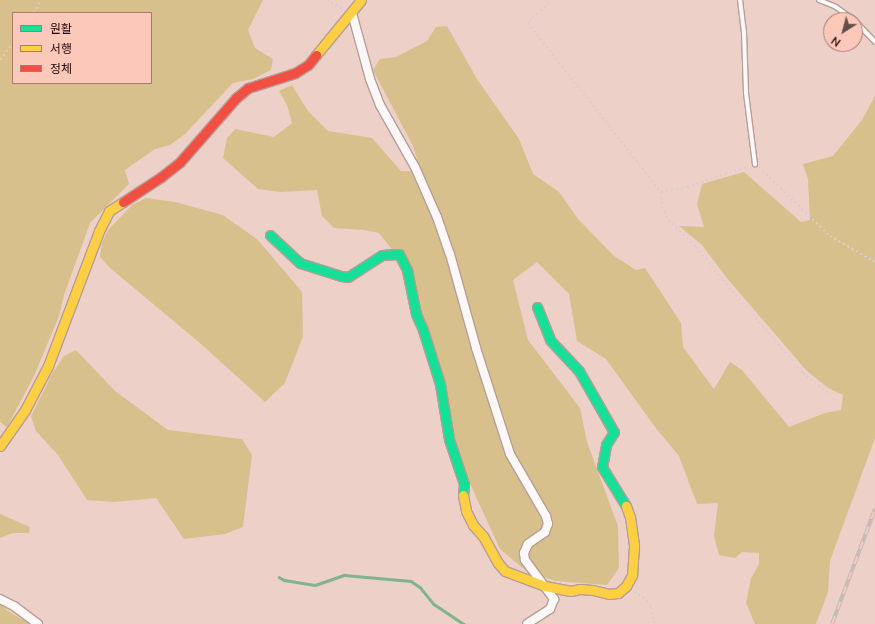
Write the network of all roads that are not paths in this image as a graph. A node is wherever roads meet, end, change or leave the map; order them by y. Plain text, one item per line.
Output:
1 (360, 0) edge
2 (740, 0) edge
3 (819, 0) edge
4 (352, 12) junction
5 (842, 12) edge
6 (863, 30) edge
7 (875, 42) edge
8 (755, 164) road end
9 (270, 235) dead end
10 (537, 307) dead end
11 (0, 446) edge
12 (545, 586) junction
13 (0, 599) edge
14 (38, 624) edge
15 (528, 624) edge

1 - 4 street
2 - 8 lane
3 - 5 lane
4 - 11 street
4 - 12 street
6 - 7 lane
9 - 12 street
10 - 12 street
12 - 15 street
13 - 14 street

